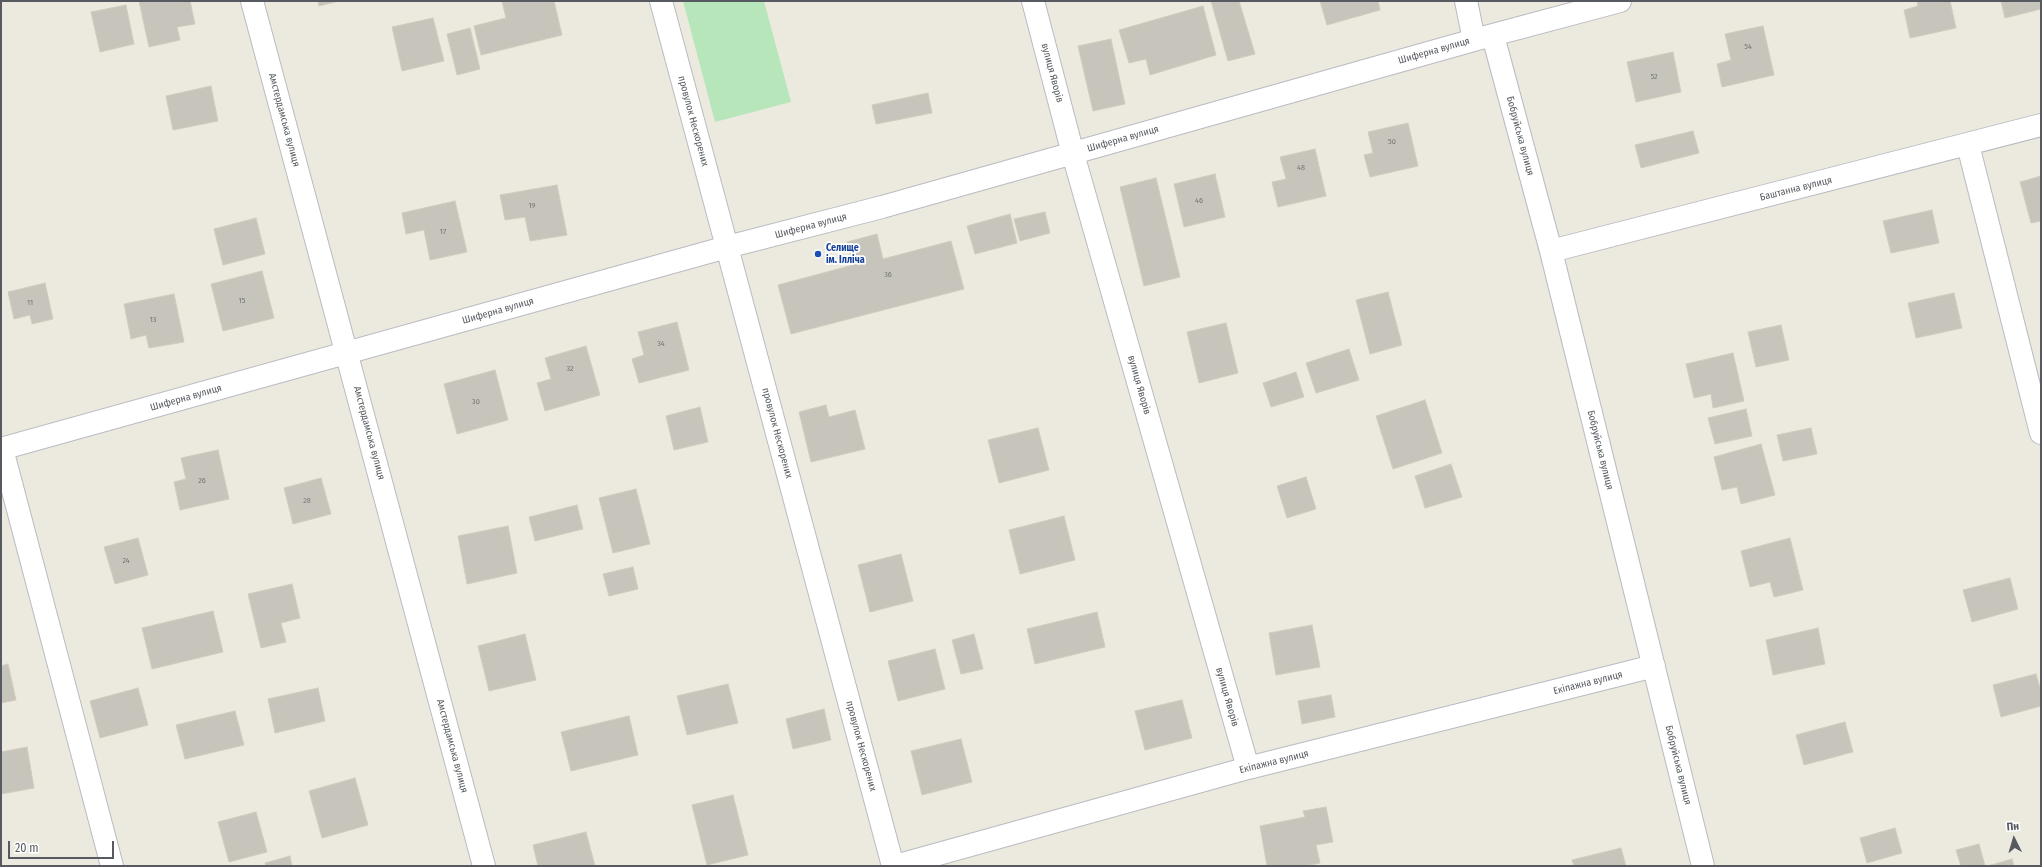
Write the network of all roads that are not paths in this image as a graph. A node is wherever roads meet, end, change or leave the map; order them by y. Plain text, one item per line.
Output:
1 (252, 1) edge
2 (661, 1) edge
3 (1033, 1) edge
4 (1466, 1) edge
5 (1620, 1) edge
6 (1483, 38) junction
7 (2041, 125) edge
8 (1968, 145) junction
9 (1073, 154) junction
10 (727, 247) junction
11 (1551, 251) junction
12 (347, 353) junction
13 (2041, 433) edge
14 (1, 449) edge
15 (1654, 666) junction
16 (1248, 768) junction
17 (112, 866) edge
18 (484, 866) edge
19 (894, 866) edge
20 (1703, 866) edge

1 - 12 street, Амстердамська вулиця
2 - 10 street, провулок Нескорених
3 - 9 street, вулиця Яворів
4 - 6 street, Бобруйська вулиця
5 - 6 street, Шиферна вулиця
6 - 9 street, Шиферна вулиця
6 - 11 street, Бобруйська вулиця
7 - 8 street, Баштанна вулиця
8 - 11 street, Баштанна вулиця
8 - 13 street
9 - 10 street, Шиферна вулиця
9 - 16 street, вулиця Яворів
10 - 12 street, Шиферна вулиця
10 - 19 street, провулок Нескорених
11 - 15 street, Бобруйська вулиця
12 - 14 street, Шиферна вулиця
12 - 18 street, Амстердамська вулиця
14 - 17 street
15 - 16 street, Екіпажна вулиця
15 - 20 street, Бобруйська вулиця
16 - 19 street, Екіпажна вулиця

